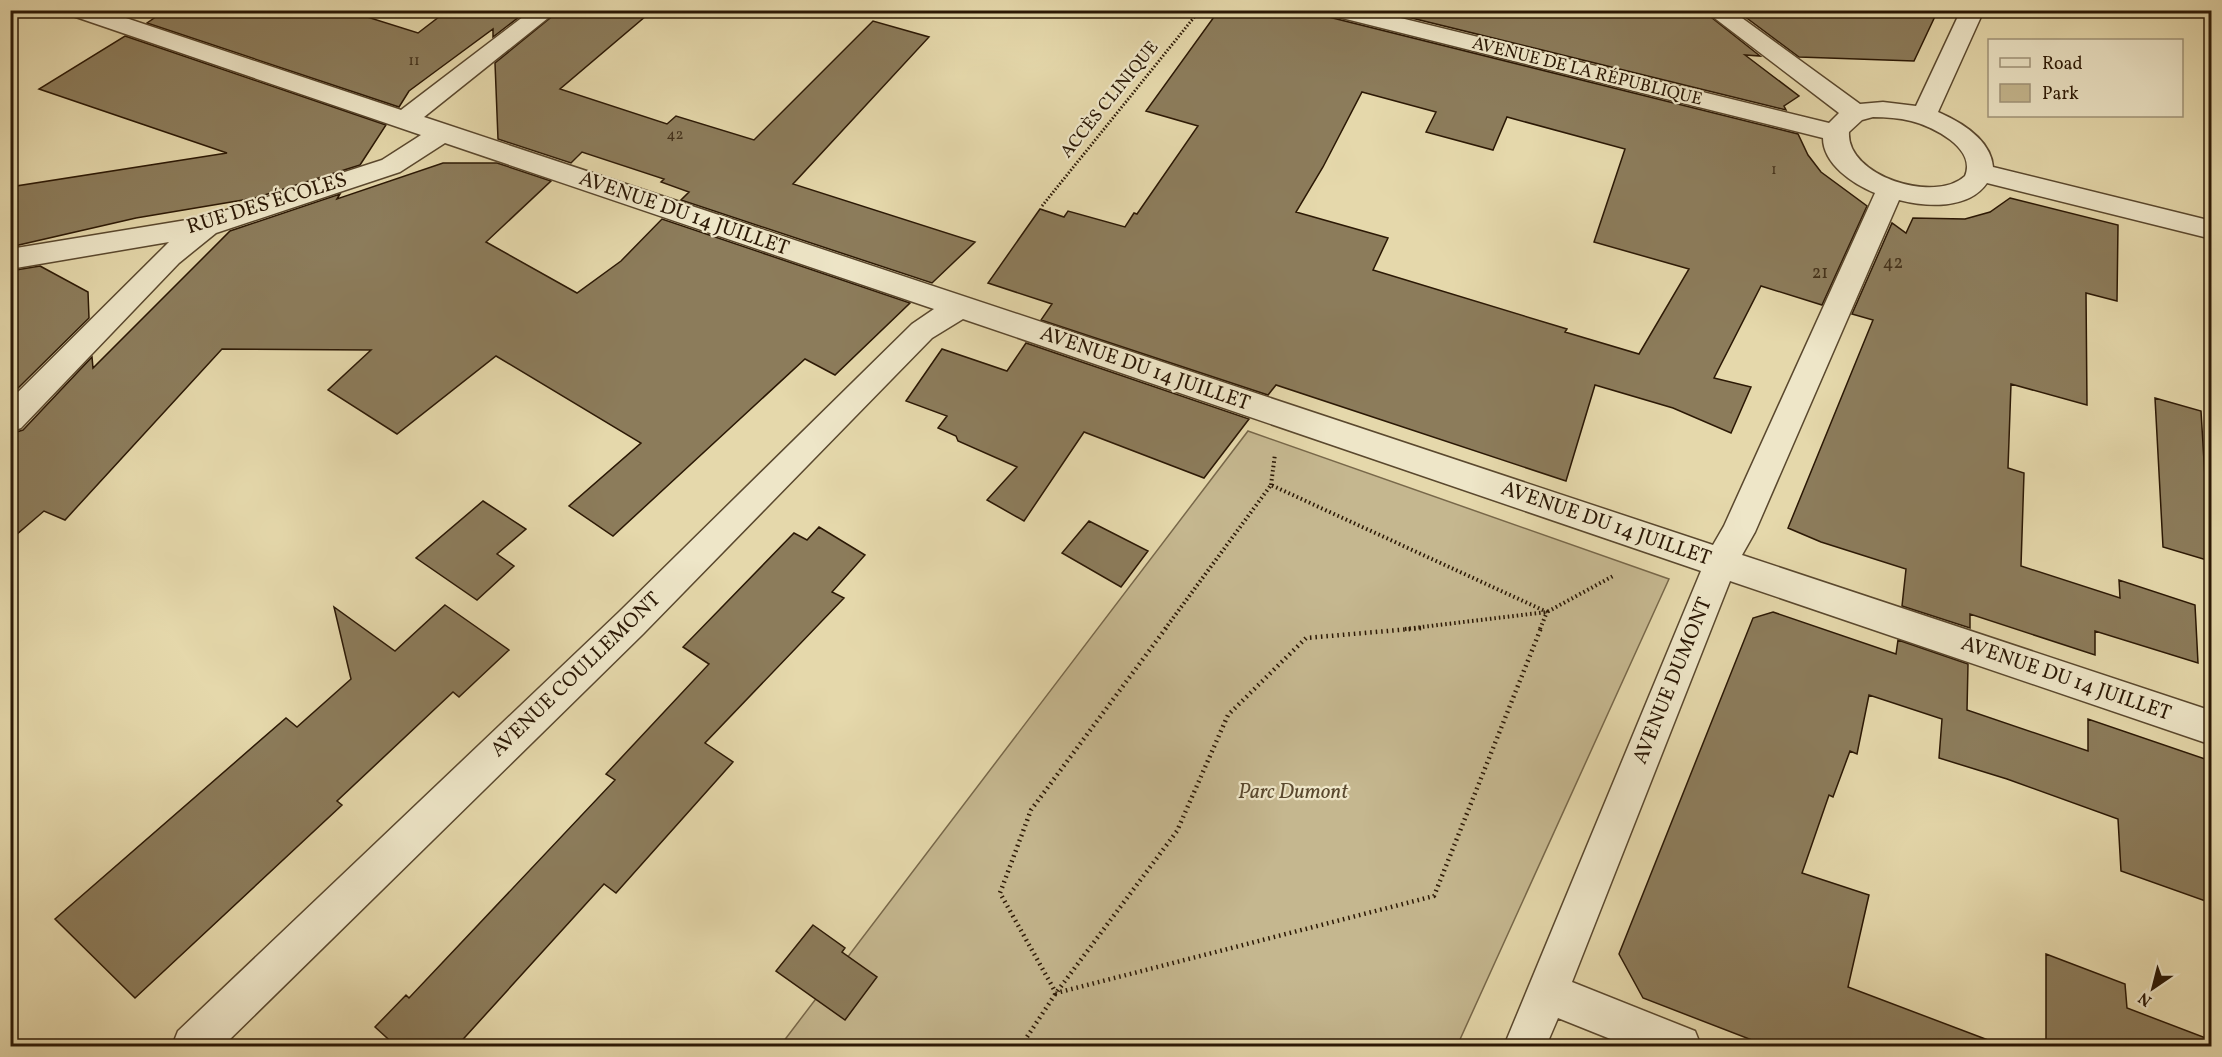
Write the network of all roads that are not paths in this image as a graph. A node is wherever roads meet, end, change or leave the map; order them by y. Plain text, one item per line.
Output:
1 (78, 10) edge
2 (547, 10) edge
3 (1338, 10) edge
4 (1715, 10) edge
5 (1973, 10) edge
6 (1856, 113) junction
7 (1924, 116) junction
8 (404, 120) junction
9 (442, 133) junction
10 (1835, 133) junction
11 (1981, 173) junction
12 (1890, 189) junction
13 (208, 226) junction
14 (2211, 230) edge
15 (10, 259) edge
16 (960, 307) junction
17 (10, 420) edge
18 (1721, 562) junction
19 (2211, 728) edge
20 (1548, 993) junction
21 (193, 1047) edge
22 (1525, 1047) edge
23 (1680, 1047) edge

1 - 8 street, AVENUE DU 14 JUILLET
2 - 8 street
3 - 10 street, AVENUE DE LA RÉPUBLIQUE
4 - 6 street
5 - 7 street
6 - 7 street
6 - 10 street
7 - 11 street
8 - 9 street, AVENUE DU 14 JUILLET
9 - 13 street, RUE DES ÉCOLES
9 - 16 street, AVENUE DU 14 JUILLET
10 - 12 street
11 - 12 street
11 - 14 street
12 - 18 street, AVENUE DUMONT
13 - 15 street, RUE DES ÉCOLES
13 - 17 street
16 - 18 street, AVENUE DU 14 JUILLET
16 - 21 street, AVENUE COULLEMONT
18 - 19 street, AVENUE DU 14 JUILLET
18 - 20 street, AVENUE DUMONT
20 - 22 street, AVENUE DUMONT
20 - 23 street

